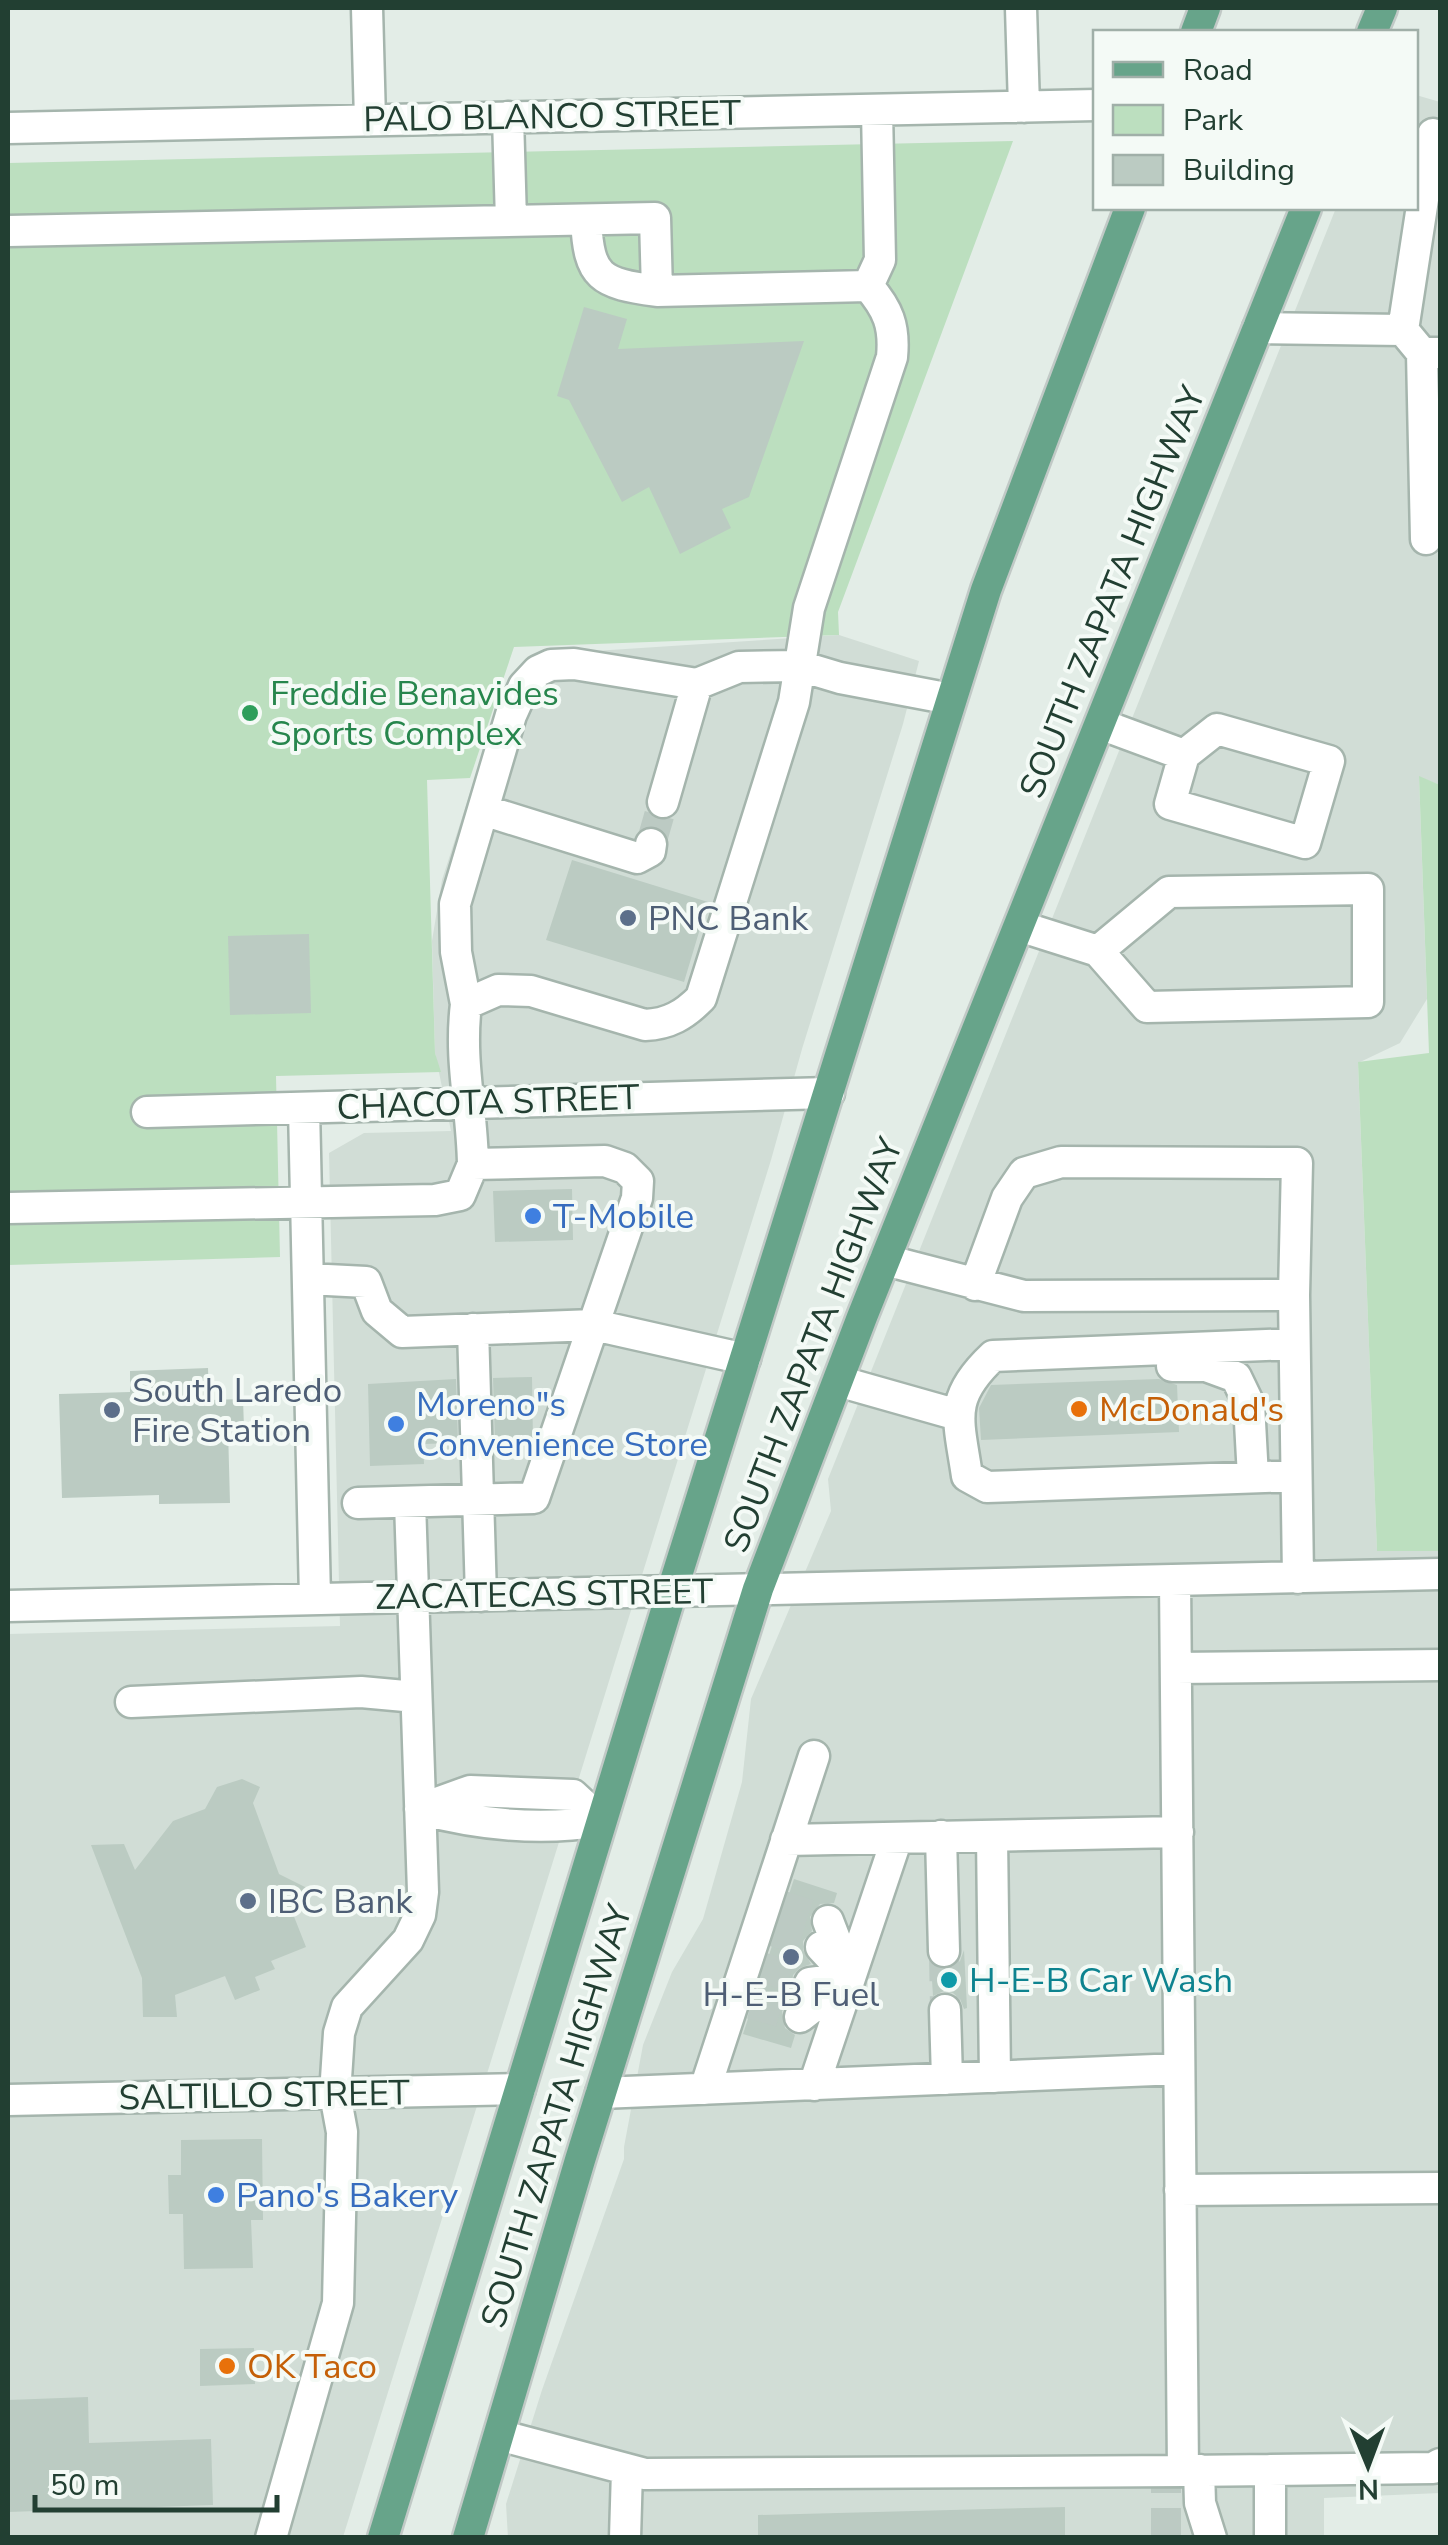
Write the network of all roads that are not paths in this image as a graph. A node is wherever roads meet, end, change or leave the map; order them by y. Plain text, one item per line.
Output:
1 (367, 8) edge
2 (1021, 8) edge
3 (1093, 105) edge
4 (1024, 107) junction
5 (877, 110) junction
6 (508, 117) junction
7 (370, 120) junction
8 (8, 128) edge
9 (1430, 134) edge
10 (1129, 210) edge
11 (1305, 210) edge
12 (586, 220) junction
13 (511, 221) junction
14 (8, 230) edge
15 (868, 286) junction
16 (656, 291) junction
17 (1258, 328) junction
18 (1422, 345) edge
19 (1426, 539) dead end
20 (800, 666) junction
21 (697, 684) junction
22 (951, 698) junction
23 (1100, 724) junction
24 (1184, 755) junction
25 (663, 802) tunnel mouth
26 (482, 810) junction
27 (652, 844) dead end
28 (1019, 926) junction
29 (1098, 951) junction
30 (466, 1004) junction
31 (829, 1093) junction
32 (469, 1103) junction
33 (304, 1108) junction
34 (146, 1112) dead end
35 (473, 1164) junction
36 (306, 1202) junction
37 (8, 1208) edge
38 (886, 1260) junction
39 (308, 1280) junction
40 (975, 1285) junction
41 (1294, 1295) junction
42 (594, 1325) junction
43 (473, 1329) junction
44 (1293, 1344) junction
45 (745, 1359) junction
46 (974, 1373) junction
47 (838, 1382) junction
48 (958, 1415) junction
49 (1296, 1476) junction
50 (1252, 1477) junction
51 (478, 1500) junction
52 (410, 1502) junction
53 (358, 1503) dead end
54 (1440, 1574) edge
55 (1298, 1578) junction
56 (1175, 1580) junction
57 (758, 1589) junction
58 (672, 1591) junction
59 (481, 1596) junction
60 (411, 1597) junction
61 (315, 1599) junction
62 (8, 1606) edge
63 (1440, 1665) edge
64 (1176, 1668) junction
65 (416, 1697) junction
66 (131, 1702) dead end
67 (814, 1756) dead end
68 (420, 1810) junction
69 (601, 1821) junction
70 (1178, 1832) junction
71 (941, 1836) junction
72 (992, 1836) junction
73 (898, 1838) junction
74 (786, 1840) junction
75 (825, 1934) tunnel mouth
76 (766, 1938) junction
77 (944, 1951) tunnel mouth
78 (850, 1978) junction
79 (810, 1983) tunnel mouth
80 (751, 2004) dead end
81 (945, 2010) tunnel mouth
82 (800, 2017) dead end
83 (1180, 2069) junction
84 (994, 2077) junction
85 (947, 2079) junction
86 (814, 2085) junction
87 (520, 2089) junction
88 (705, 2089) junction
89 (601, 2093) junction
90 (335, 2094) junction
91 (8, 2100) edge
92 (1440, 2188) edge
93 (1180, 2190) junction
94 (499, 2435) junction
95 (1440, 2464) edge
96 (627, 2470) junction
97 (1190, 2470) junction
98 (1270, 2470) junction
99 (271, 2538) edge
100 (383, 2538) edge
101 (468, 2538) edge
102 (626, 2538) edge
103 (1190, 2538) edge
104 (1211, 2538) edge
105 (1270, 2538) edge

1 - 7 street
2 - 4 street
3 - 4 street, PALO BLANCO STREET
4 - 5 street, PALO BLANCO STREET
5 - 6 street, PALO BLANCO STREET
5 - 15 street
6 - 7 street, PALO BLANCO STREET
6 - 13 street
7 - 8 street, PALO BLANCO STREET
9 - 18 street
10 - 22 main road, SOUTH ZAPATA HIGHWAY
11 - 17 main road, SOUTH ZAPATA HIGHWAY
12 - 13 street
12 - 16 street
12 - 16 street
13 - 14 street
15 - 16 street
15 - 20 street
17 - 18 street
17 - 23 main road, SOUTH ZAPATA HIGHWAY
18 - 19 street
20 - 21 street
20 - 22 street
20 - 30 street
21 - 25 street
21 - 26 street
22 - 31 main road, SOUTH ZAPATA HIGHWAY
23 - 24 street
23 - 28 main road, SOUTH ZAPATA HIGHWAY
24 - 24 street
26 - 27 street
26 - 30 street
28 - 29 street
28 - 38 main road, SOUTH ZAPATA HIGHWAY
29 - 29 street
30 - 32 street
31 - 32 street, CHACOTA STREET
31 - 45 main road, SOUTH ZAPATA HIGHWAY
32 - 33 street, CHACOTA STREET
32 - 35 street
33 - 34 street, CHACOTA STREET
33 - 36 street
35 - 36 street
35 - 42 street
36 - 37 street
36 - 39 street
38 - 40 street
38 - 47 main road, SOUTH ZAPATA HIGHWAY
39 - 43 street
39 - 61 street
40 - 41 street
40 - 41 street
41 - 44 street
42 - 43 street
42 - 45 street
42 - 51 street
43 - 51 street
44 - 46 street
44 - 49 street
45 - 58 main road, SOUTH ZAPATA HIGHWAY
46 - 48 street
46 - 50 street
47 - 48 street
47 - 57 main road, SOUTH ZAPATA HIGHWAY
48 - 50 street
49 - 50 street
49 - 55 street
51 - 52 street
51 - 59 street
52 - 53 street
52 - 60 street
54 - 55 street, ZACATECAS STREET
55 - 56 street, ZACATECAS STREET
56 - 57 street, ZACATECAS STREET
56 - 64 street
57 - 58 street, ZACATECAS STREET
57 - 89 main road, SOUTH ZAPATA HIGHWAY
58 - 59 street, ZACATECAS STREET
58 - 69 main road, SOUTH ZAPATA HIGHWAY
59 - 60 street, ZACATECAS STREET
60 - 61 street, ZACATECAS STREET
60 - 65 street
61 - 62 street, ZACATECAS STREET
63 - 64 street
64 - 70 street
65 - 66 street
65 - 68 street
67 - 74 street
68 - 69 street
68 - 90 street
69 - 87 main road, SOUTH ZAPATA HIGHWAY
70 - 72 street
70 - 83 street
71 - 72 street
71 - 73 street
71 - 77 street
72 - 84 street
73 - 74 street
73 - 78 street
74 - 76 street
75 - 78 street
76 - 80 street
76 - 88 street
78 - 79 street
78 - 82 street
78 - 86 street
81 - 85 street
83 - 84 street
83 - 93 street
84 - 85 street
85 - 86 street
86 - 88 street
87 - 90 street, SALTILLO STREET
87 - 100 main road, SOUTH ZAPATA HIGHWAY
88 - 89 street
89 - 94 main road, SOUTH ZAPATA HIGHWAY
90 - 91 street, SALTILLO STREET
90 - 99 street
92 - 93 street
93 - 97 street
94 - 96 street
94 - 101 main road, SOUTH ZAPATA HIGHWAY
95 - 98 street
96 - 97 street
96 - 102 street
97 - 98 street
97 - 103 street
97 - 104 street
98 - 105 street

